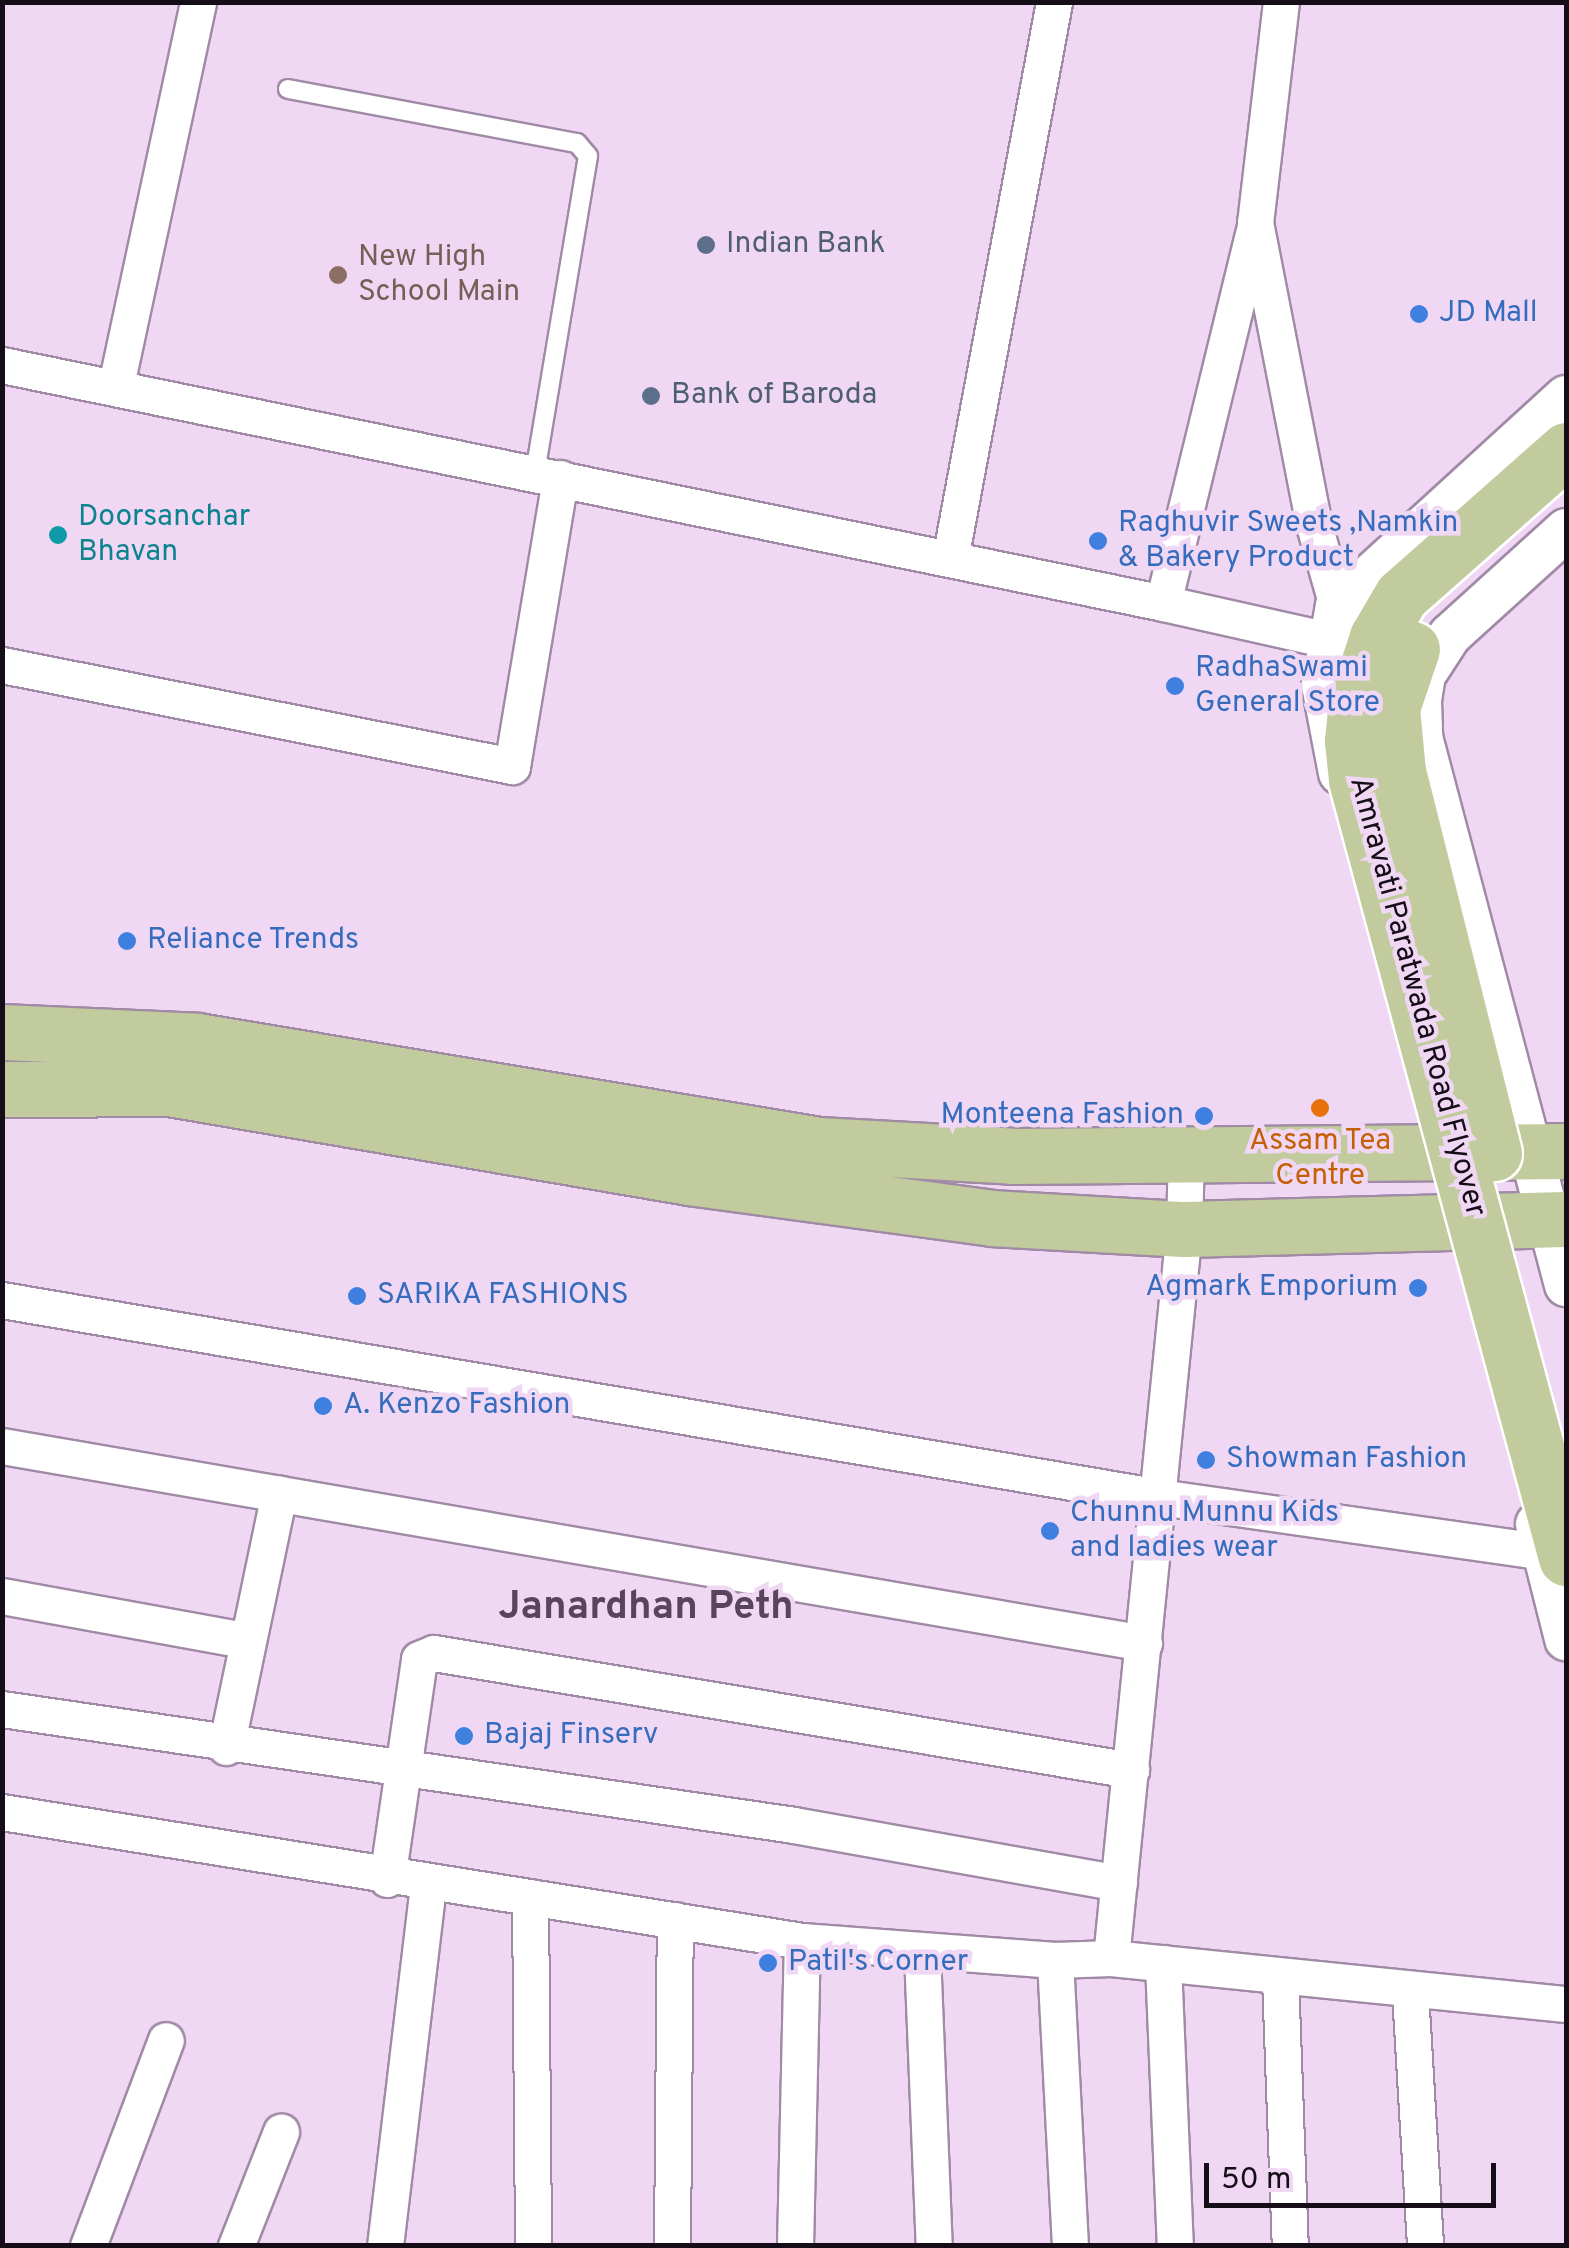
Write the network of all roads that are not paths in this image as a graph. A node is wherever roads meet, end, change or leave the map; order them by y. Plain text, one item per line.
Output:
1 (198, 2) edge
2 (1054, 2) edge
3 (1281, 2) edge
4 (288, 89) dead end
5 (1256, 222) junction
6 (2, 365) edge
7 (116, 386) junction
8 (1566, 397) edge
9 (1566, 450) edge
10 (547, 475) junction
11 (1566, 492) edge
12 (1566, 530) edge
13 (950, 559) junction
14 (1163, 603) junction
15 (1332, 623) junction
16 (2, 665) edge
17 (1420, 701) junction
18 (2, 1032) edge
19 (2, 1089) edge
20 (373, 1097) junction
21 (1433, 1148) junction
22 (1549, 1151) edge
23 (1186, 1153) junction
24 (1557, 1219) edge
25 (1454, 1226) junction
26 (1184, 1230) junction
27 (1566, 1285) edge
28 (2, 1300) edge
29 (1566, 1427) edge
30 (2, 1446) edge
31 (279, 1494) junction
32 (1159, 1497) junction
33 (1556, 1555) edge
34 (2, 1596) edge
35 (244, 1640) junction
36 (1566, 1640) edge
37 (1144, 1643) junction
38 (2, 1709) edge
39 (226, 1746) junction
40 (404, 1769) junction
41 (1131, 1770) junction
42 (2, 1812) edge
43 (387, 1879) junction
44 (1118, 1883) junction
45 (428, 1886) junction
46 (530, 1897) junction
47 (675, 1920) junction
48 (802, 1941) junction
49 (922, 1953) junction
50 (1111, 1958) junction
51 (1055, 1960) junction
52 (1163, 1963) junction
53 (1280, 1978) junction
54 (1410, 1992) junction
55 (1566, 2004) edge
56 (166, 2040) dead end
57 (281, 2132) dead end
58 (88, 2246) edge
59 (236, 2246) edge
60 (384, 2246) edge
61 (533, 2246) edge
62 (672, 2246) edge
63 (795, 2246) edge
64 (934, 2246) edge
65 (1070, 2246) edge
66 (1175, 2246) edge
67 (1290, 2246) edge
68 (1425, 2246) edge

1 - 7 street
2 - 13 street
3 - 5 street
4 - 10 lane
5 - 14 street
5 - 15 street
6 - 7 street
7 - 10 street
8 - 15 street
9 - 33 main road, Amravati Paratwada Road Flyover, bridge
10 - 13 street
10 - 16 street
11 - 29 main road, Amravati Paratwada Road Flyover, bridge
12 - 17 street
13 - 14 street
14 - 15 street
15 - 17 street
15 - 21 street
17 - 22 street
18 - 20 main road
19 - 20 main road
20 - 23 main road
20 - 26 main road
21 - 22 main road
21 - 23 main road
21 - 25 street
22 - 24 street
23 - 26 street
24 - 25 main road
24 - 27 street
25 - 26 main road
25 - 33 street
26 - 32 street
28 - 32 street
30 - 31 street
31 - 35 street
31 - 37 street
32 - 33 street
32 - 37 street
33 - 36 street
34 - 35 street
35 - 39 street
37 - 41 street
38 - 39 street
39 - 40 street
40 - 41 street
40 - 43 street
40 - 44 street
41 - 44 street
42 - 43 street
43 - 45 street
44 - 50 street
45 - 46 street
45 - 60 street
46 - 47 street
46 - 61 street
47 - 48 street
47 - 62 street
48 - 49 street
48 - 63 street
49 - 51 street
49 - 64 street
50 - 51 street
50 - 52 street
51 - 65 street
52 - 53 street
52 - 66 street
53 - 54 street
53 - 67 street
54 - 55 street
54 - 68 street
56 - 58 street
57 - 59 street

